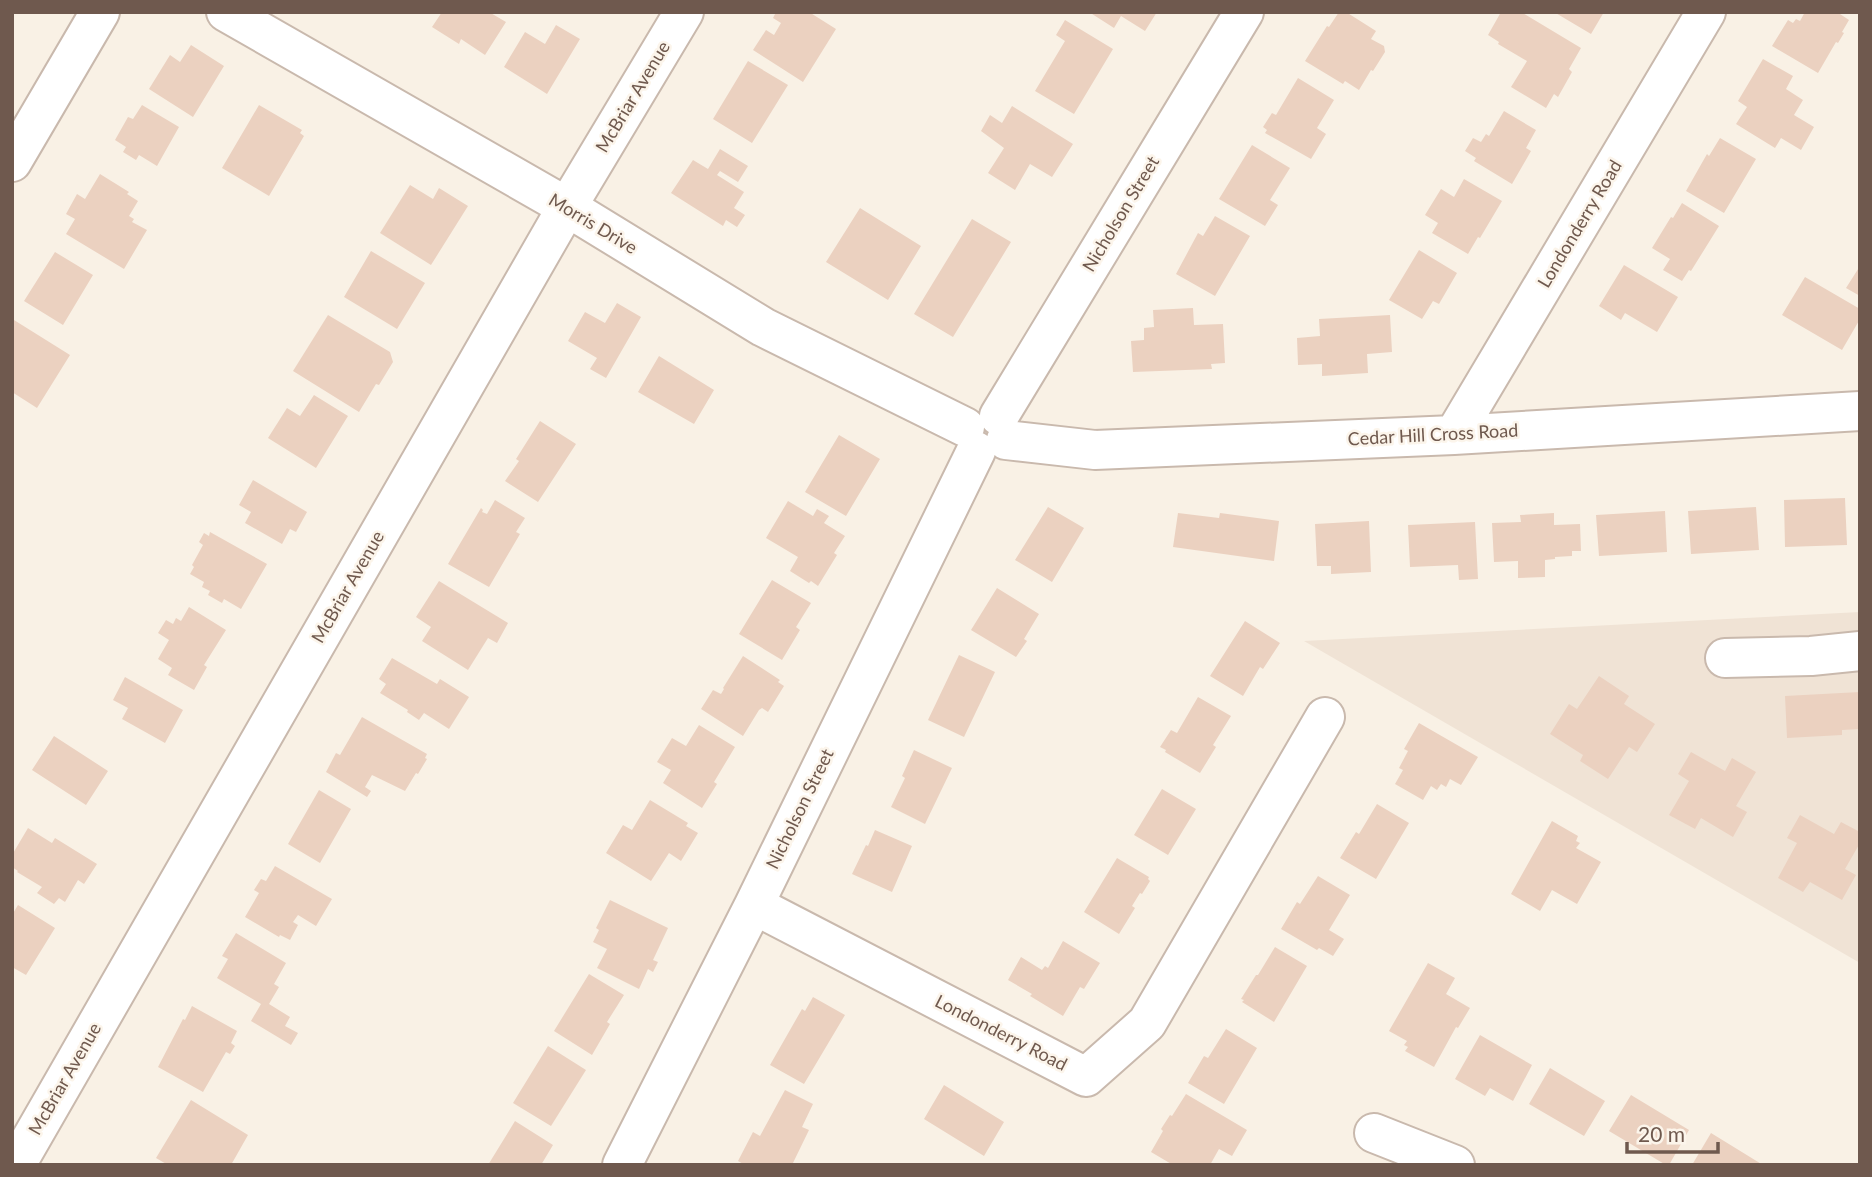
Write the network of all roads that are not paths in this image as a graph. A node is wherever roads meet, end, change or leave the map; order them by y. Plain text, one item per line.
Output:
1 (100, 12) edge
2 (226, 12) edge
3 (684, 12) edge
4 (1244, 12) edge
5 (1706, 12) edge
6 (12, 162) edge
7 (567, 207) junction
8 (1860, 411) edge
9 (987, 433) junction
10 (1454, 435) junction
11 (1860, 651) edge
12 (1725, 658) dead end
13 (1325, 718) dead end
14 (754, 905) junction
15 (1374, 1133) dead end
16 (16, 1165) edge
17 (622, 1165) edge
18 (1455, 1165) edge

1 - 6 street
2 - 7 street, Morris Drive
3 - 7 street, McBriar Avenue
4 - 9 street, Nicholson Street
5 - 10 street, Londonderry Road
7 - 9 street, Morris Drive
7 - 16 street, McBriar Avenue
8 - 10 street, Cedar Hill Cross Road
9 - 10 street, Cedar Hill Cross Road
9 - 14 street, Nicholson Street
11 - 12 street
13 - 14 street, Londonderry Road
14 - 17 street, Nicholson Street
15 - 18 street

